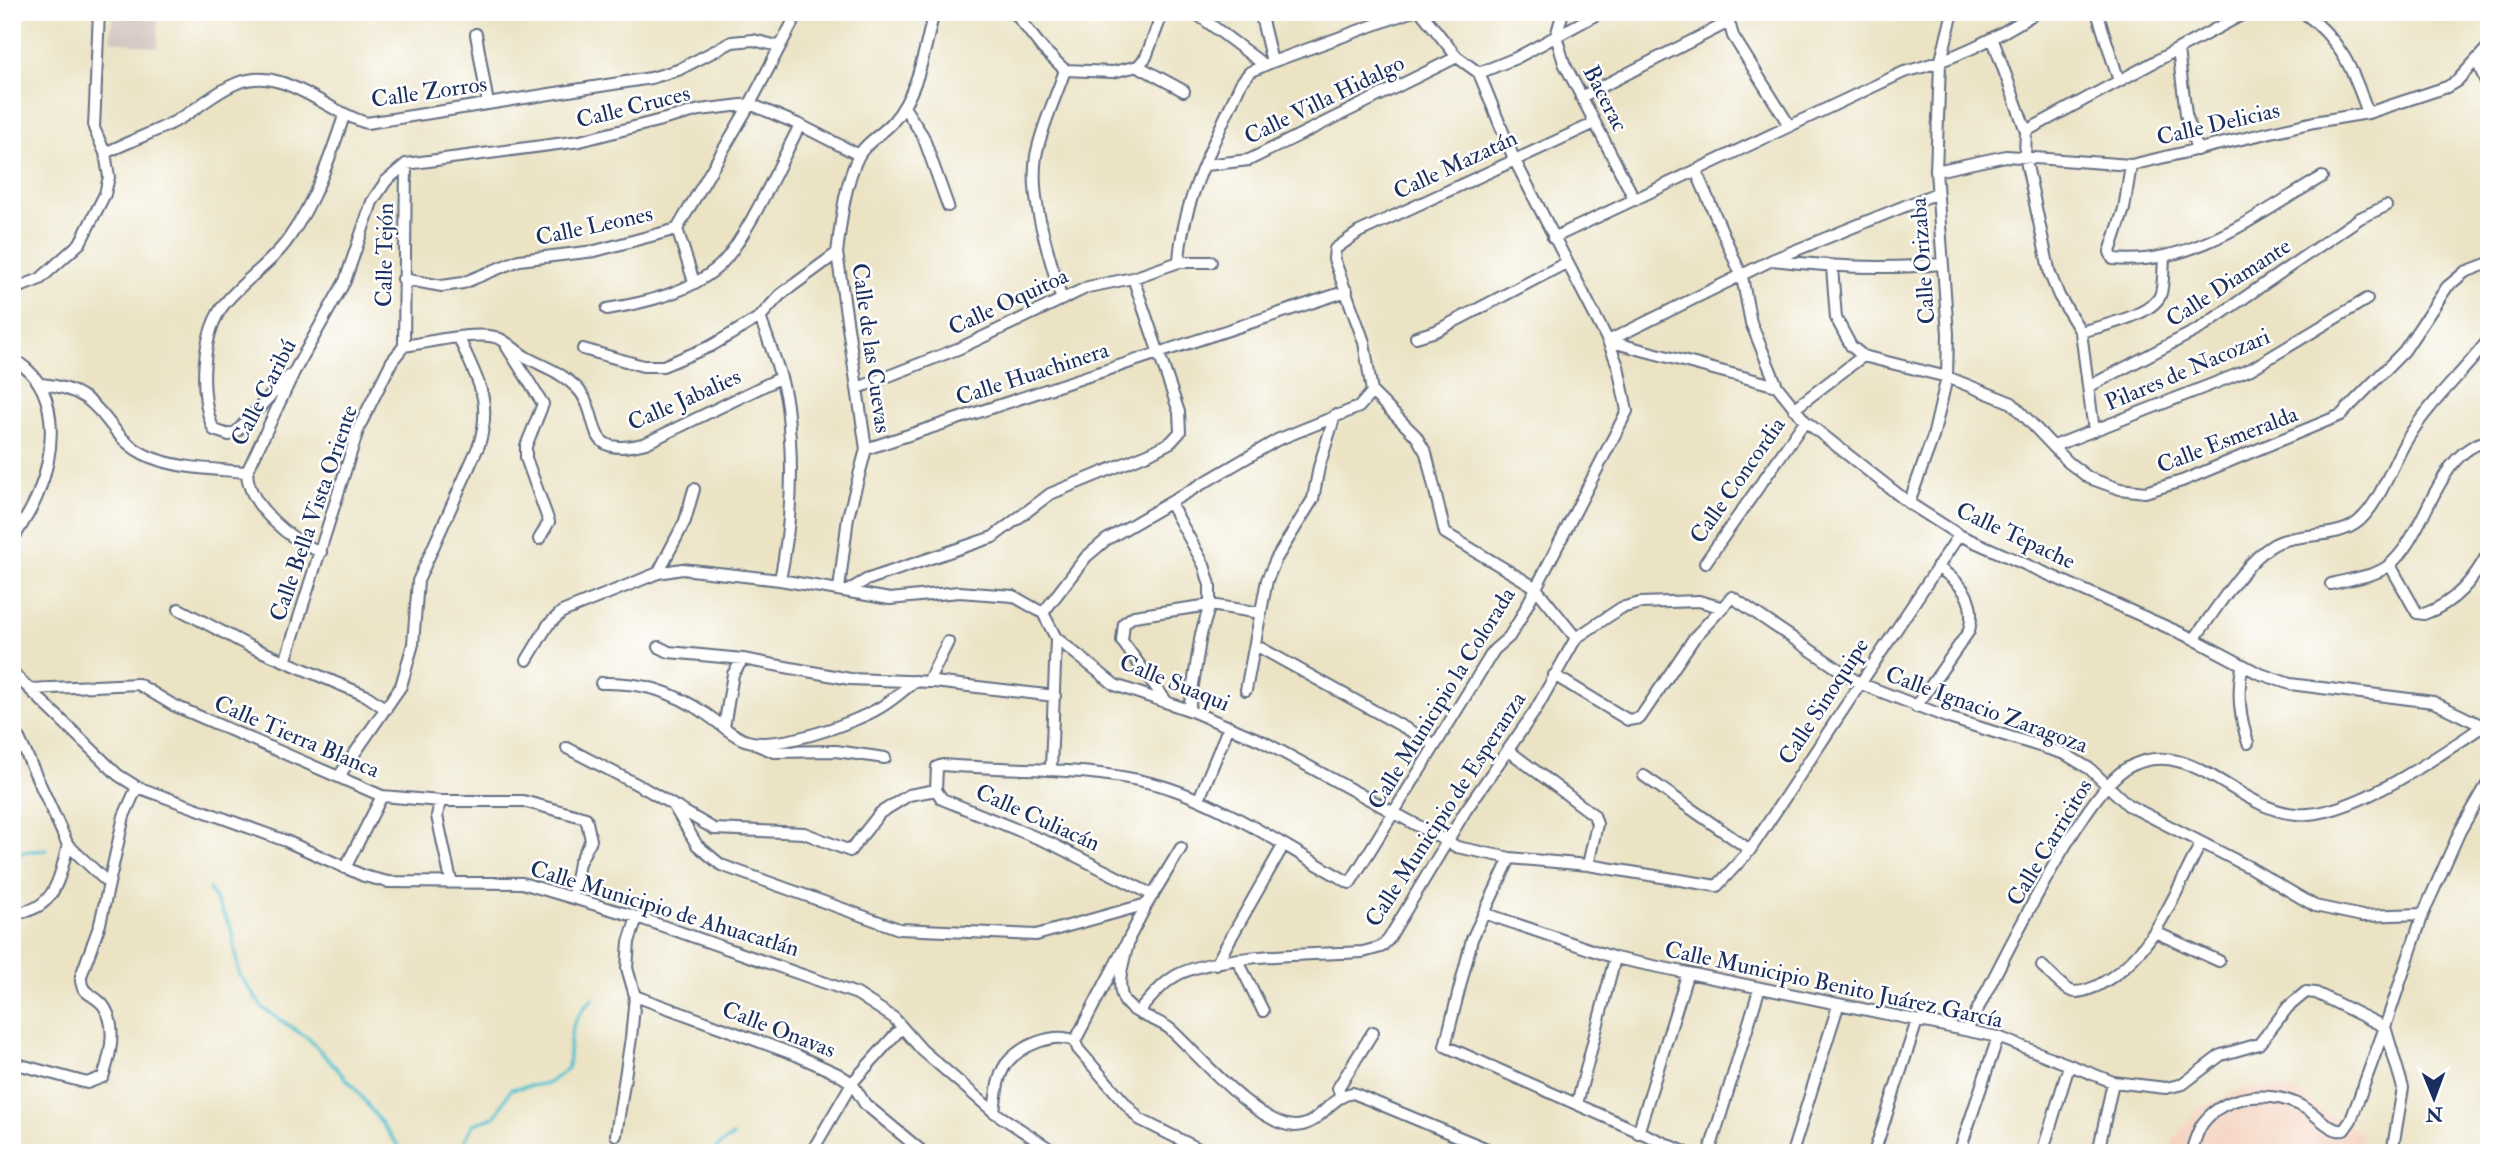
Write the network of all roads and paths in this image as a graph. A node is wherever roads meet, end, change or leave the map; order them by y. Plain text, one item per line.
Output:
1 (99, 12) edge
2 (798, 12) edge
3 (934, 12) edge
4 (1014, 12) edge
5 (1163, 12) edge
6 (1194, 12) edge
7 (1260, 12) edge
8 (1410, 12) edge
9 (1421, 12) edge
10 (1563, 12) edge
11 (1601, 12) edge
12 (1953, 12) edge
13 (2037, 12) edge
14 (2097, 12) edge
15 (2247, 12) edge
16 (2303, 12) edge
17 (1727, 18) edge
18 (476, 34) dead end
19 (1556, 36) junction
20 (1993, 40) junction
21 (2489, 46) edge
22 (778, 47) junction
23 (2178, 50) junction
24 (1457, 57) junction
25 (2477, 61) junction
26 (1268, 63) junction
27 (1940, 64) junction
28 (1138, 66) junction
29 (1065, 70) junction
30 (1479, 73) junction
31 (2119, 81) junction
32 (2489, 89) edge
33 (1184, 92) dead end
34 (1581, 97) junction
35 (488, 104) junction
36 (750, 104) junction
37 (904, 107) junction
38 (2368, 113) junction
39 (344, 116) junction
40 (1595, 123) junction
41 (800, 125) junction
42 (1789, 125) junction
43 (2026, 131) junction
44 (2197, 150) junction
45 (105, 153) junction
46 (859, 155) junction
47 (2025, 156) junction
48 (1514, 159) junction
49 (406, 164) junction
50 (1206, 165) junction
51 (2131, 165) junction
52 (1696, 171) junction
53 (1936, 171) junction
54 (2322, 177) dead end
55 (1937, 193) junction
56 (1635, 200) junction
57 (948, 206) dead end
58 (2386, 206) dead end
59 (677, 229) junction
60 (1553, 238) junction
61 (836, 253) junction
62 (2164, 258) junction
63 (1772, 260) junction
64 (1180, 262) junction
65 (1211, 262) dead end
66 (2489, 262) edge
67 (1566, 263) junction
68 (1941, 264) junction
69 (1832, 267) junction
70 (1742, 277) junction
71 (1133, 278) junction
72 (403, 279) junction
73 (694, 282) junction
74 (12, 290) edge
75 (1347, 291) junction
76 (1061, 298) junction
77 (2367, 299) dead end
78 (607, 309) dead end
79 (760, 317) junction
80 (2081, 332) junction
81 (1416, 337) dead end
82 (459, 338) junction
83 (2489, 339) edge
84 (1608, 341) junction
85 (506, 345) junction
86 (404, 346) junction
87 (583, 349) dead end
88 (1161, 354) junction
89 (1863, 356) junction
90 (12, 359) edge
91 (293, 372) junction
92 (780, 377) junction
93 (1947, 377) junction
94 (41, 384) junction
95 (1777, 386) junction
96 (2088, 387) junction
97 (858, 388) junction
98 (1372, 392) junction
99 (1794, 408) junction
100 (1335, 415) junction
101 (1805, 421) junction
102 (2094, 431) junction
103 (2489, 441) edge
104 (2054, 446) junction
105 (866, 449) junction
106 (247, 472) junction
107 (694, 489) dead end
108 (1170, 503) junction
109 (1909, 503) junction
110 (1959, 535) junction
111 (539, 539) dead end
112 (12, 541) edge
113 (2489, 551) edge
114 (321, 552) junction
115 (1705, 563) dead end
116 (2390, 565) junction
117 (1937, 567) junction
118 (658, 573) junction
119 (780, 580) junction
120 (2331, 584) dead end
121 (1535, 587) junction
122 (844, 589) junction
123 (1210, 605) junction
124 (1720, 607) junction
125 (179, 610) dead end
126 (1043, 613) junction
127 (1261, 613) junction
128 (1056, 638) junction
129 (1576, 638) junction
130 (2194, 639) junction
131 (948, 642) dead end
132 (1257, 646) junction
133 (659, 647) dead end
134 (286, 659) junction
135 (743, 659) junction
136 (527, 660) dead end
137 (2242, 667) junction
138 (12, 672) edge
139 (1554, 675) junction
140 (915, 681) junction
141 (928, 682) junction
142 (601, 683) dead end
143 (1859, 683) junction
144 (30, 689) junction
145 (1246, 690) dead end
146 (1055, 696) junction
147 (1166, 701) junction
148 (1916, 707) junction
149 (386, 709) junction
150 (1189, 710) junction
151 (12, 723) edge
152 (1229, 726) junction
153 (724, 727) junction
154 (2486, 728) edge
155 (755, 743) junction
156 (2248, 743) dead end
157 (1434, 744) junction
158 (567, 748) dead end
159 (1509, 751) junction
160 (885, 758) dead end
161 (1051, 769) junction
162 (339, 776) junction
163 (1644, 776) dead end
164 (2489, 781) edge
165 (2108, 786) junction
166 (137, 787) junction
167 (936, 790) junction
168 (383, 796) junction
169 (1199, 799) junction
170 (440, 801) junction
171 (673, 805) junction
172 (1394, 812) junction
173 (1447, 842) junction
174 (2201, 843) junction
175 (68, 845) junction
176 (1283, 846) junction
177 (1181, 848) dead end
178 (1750, 850) junction
179 (1510, 858) junction
180 (1588, 865) junction
181 (345, 868) junction
182 (451, 881) junction
183 (107, 882) junction
184 (1717, 886) joint
185 (573, 896) junction
186 (1150, 900) junction
187 (12, 913) edge
188 (1483, 913) junction
189 (2423, 914) junction
190 (637, 917) junction
191 (2155, 932) junction
192 (1129, 940) junction
193 (1615, 958) junction
194 (1238, 961) junction
195 (2219, 961) dead end
196 (1216, 964) junction
197 (2042, 966) dead end
198 (1687, 975) junction
199 (1759, 990) junction
200 (635, 996) junction
201 (1838, 1006) junction
202 (1139, 1011) junction
203 (1263, 1011) dead end
204 (1917, 1021) junction
205 (902, 1027) junction
206 (2385, 1027) junction
207 (1967, 1030) junction
208 (1373, 1032) dead end
209 (1998, 1037) junction
210 (1076, 1045) junction
211 (16, 1064) dead end
212 (2069, 1066) junction
213 (2113, 1082) junction
214 (852, 1083) junction
215 (1340, 1096) junction
216 (1577, 1104) junction
217 (993, 1112) junction
218 (1638, 1133) junction
219 (616, 1135) dead end
220 (811, 1153) edge
221 (924, 1153) edge
222 (1056, 1153) edge
223 (1207, 1153) edge
224 (1497, 1153) edge
225 (1687, 1153) edge
226 (1709, 1153) edge
227 (1792, 1153) edge
228 (1874, 1153) edge
229 (1959, 1153) edge
230 (2042, 1153) edge
231 (2098, 1153) edge
232 (2191, 1153) edge
233 (2392, 1153) edge

1 - 45 street
2 - 22 street, Calle Leones
3 - 37 street
4 - 29 street
5 - 28 street
6 - 26 street
7 - 26 street
8 - 26 street
9 - 24 street
10 - 19 street
11 - 19 street
12 - 27 street, Calle Orizaba
13 - 20 street
14 - 31 street
15 - 23 street
16 - 38 street
17 - 34 street
17 - 42 street
18 - 35 street
19 - 30 street
19 - 34 street, Bacerac
20 - 27 street
20 - 43 street
21 - 25 street, Calle Delicias
22 - 35 street, Calle Zorros
22 - 36 street, Calle Leones
23 - 31 street
23 - 44 street
24 - 30 street
24 - 50 street, Calle Villa Hidalgo
25 - 32 street
25 - 38 street, Calle Delicias
26 - 50 street
27 - 42 street
27 - 53 street, Calle Orizaba
28 - 29 street
28 - 33 street
29 - 76 street
30 - 48 street, Calle Municipio la Colorada
31 - 43 street
34 - 40 street, Bacerac
35 - 39 street, Calle Zorros
36 - 41 street, Calle Cruces
36 - 49 street, Calle Cruces
36 - 59 street, Calle Leones
37 - 46 street
37 - 57 street
38 - 44 street, Calle Delicias
39 - 45 street, Calle Zorros
39 - 91 street
40 - 48 street, Calle Mazatán
40 - 56 street, Bacerac
41 - 46 street, Calle Cruces
41 - 73 street
42 - 52 street
43 - 47 street
44 - 51 street, Calle Delicias
45 - 74 street
46 - 61 street, Calle de las Cuevas
47 - 51 street, Calle Delicias
47 - 53 street, Calle Delicias
47 - 80 street
48 - 60 street, Calle Municipio la Colorada
48 - 75 street, Calle Mazatán
49 - 72 street, Calle Tejón
49 - 91 street, Calle Caribú
50 - 64 street
51 - 62 street
52 - 56 street
52 - 70 street, Calle Tepache
53 - 55 street, Calle Orizaba
54 - 62 street
55 - 63 street
55 - 68 street, Calle Orizaba
56 - 60 street
58 - 96 street, Calle Diamante
59 - 72 street, Calle Leones
59 - 73 street
60 - 67 street, Calle Municipio la Colorada
61 - 79 street
61 - 97 street, Calle de las Cuevas
62 - 80 street
63 - 69 street
63 - 70 street
64 - 65 street, Calle Oquitoa
64 - 71 street, Calle Oquitoa
66 - 104 street, Calle Esmeralda
67 - 81 street
67 - 84 street, Calle Municipio la Colorada
68 - 69 street
68 - 93 street, Calle Orizaba
69 - 89 street
70 - 84 street
70 - 95 street, Calle Tepache
71 - 76 street, Calle Oquitoa
71 - 88 street
72 - 86 street, Calle Tejón
73 - 78 street
75 - 88 street, Calle Huachinera
75 - 98 street
76 - 97 street, Calle Oquitoa
77 - 102 street, Pilares de Nacozari
79 - 87 street
79 - 92 street
80 - 96 street
82 - 85 street, Calle Jabalies
82 - 86 street, Calle Jabalies
82 - 149 street
83 - 130 street
84 - 95 street
84 - 121 street, Calle Municipio la Colorada
85 - 92 street, Calle Jabalies
85 - 111 street
86 - 114 street, Calle Bella Vista Oriente
88 - 105 street, Calle Huachinera
88 - 122 street
89 - 93 street, Calle Esmeralda
89 - 99 street, Calle Concordia
90 - 94 street
91 - 106 street, Calle Caribú
92 - 119 street
93 - 104 street, Calle Esmeralda
93 - 109 street, Calle Orizaba
94 - 106 street, Calle Caribú
94 - 112 street
95 - 99 street, Calle Tepache
96 - 102 street
97 - 105 street, Calle de las Cuevas
98 - 100 street
98 - 121 street
99 - 101 street, Calle Tepache
100 - 108 street
100 - 127 street
101 - 109 street, Calle Tepache
101 - 115 street, Calle Concordia
102 - 104 street, Pilares de Nacozari
103 - 116 street
105 - 122 street
106 - 114 street
107 - 118 street
108 - 123 street
108 - 126 street
109 - 110 street, Calle Tepache
110 - 117 street, Calle Sinoquipe
110 - 130 street, Calle Tepache
113 - 116 street
114 - 134 street, Calle Bella Vista Oriente
116 - 120 street
117 - 143 street, Calle Sinoquipe
117 - 148 street
118 - 119 street
118 - 136 street
119 - 122 street
121 - 129 street
121 - 157 street, Calle Municipio la Colorada
122 - 126 street
123 - 127 street
123 - 147 street
123 - 150 street
124 - 129 street, Calle Municipio de Esperanza
124 - 139 street
124 - 143 street, Calle Ignacio Zaragoza
125 - 134 street, Calle Bella Vista Oriente
126 - 128 street, Calle Suaqui
127 - 132 street
128 - 146 street
128 - 147 street, Calle Suaqui
129 - 139 street, Calle Municipio de Esperanza
130 - 137 street, Calle Tepache
131 - 141 street
132 - 145 street
132 - 157 street
133 - 135 street
134 - 149 street, Calle Bella Vista Oriente
135 - 140 street
135 - 153 street
137 - 154 street, Calle Tepache
137 - 156 street
138 - 144 street, Calle Municipio de Ahuacatlán
139 - 159 street, Calle Municipio de Esperanza
140 - 141 street
140 - 155 street
141 - 146 street
142 - 153 street
143 - 148 street, Calle Ignacio Zaragoza
143 - 178 street, Calle Sinoquipe
144 - 162 street, Calle Tierra Blanca
144 - 166 street, Calle Municipio de Ahuacatlán
146 - 161 street
147 - 150 street, Calle Suaqui
148 - 165 street, Calle Ignacio Zaragoza
149 - 162 street
150 - 152 street, Calle Suaqui
151 - 175 street
152 - 169 street
152 - 172 street, Calle Suaqui
153 - 155 street
154 - 165 street, Calle Carricitos
155 - 160 street
157 - 172 street, Calle Municipio la Colorada
158 - 171 street
159 - 173 street, Calle Municipio de Esperanza
159 - 180 street
161 - 167 street
161 - 169 street
162 - 168 street, Calle Tierra Blanca
163 - 178 street
164 - 189 street
165 - 174 street, Calle Ignacio Zaragoza
165 - 207 street, Calle Carricitos
166 - 181 street, Calle Municipio de Ahuacatlán
166 - 183 street
167 - 171 street
167 - 186 street, Calle Culiacán
168 - 170 street, Calle Tierra Blanca
168 - 181 street
169 - 176 street
170 - 182 street
170 - 185 street, Calle Tierra Blanca
171 - 186 street
172 - 173 street, Calle Suaqui
172 - 176 street, Calle Municipio la Colorada
173 - 179 street, Calle Suaqui
173 - 194 street, Calle Municipio de Esperanza
174 - 189 street, Calle Ignacio Zaragoza
174 - 191 street
175 - 183 street
175 - 187 street
176 - 196 street
177 - 186 street
178 - 184 street, Calle Sinoquipe
179 - 180 street, Calle Suaqui
179 - 188 street
180 - 184 street, Calle Suaqui
181 - 182 street, Calle Municipio de Ahuacatlán
182 - 185 street, Calle Municipio de Ahuacatlán
183 - 211 street
185 - 190 street, Calle Municipio de Ahuacatlán
186 - 192 street
188 - 193 street, Calle Municipio Benito Juárez García
188 - 216 street
189 - 206 street
190 - 200 street
190 - 205 street, Calle Municipio de Ahuacatlán
191 - 195 street
191 - 197 street
192 - 202 street
192 - 210 street
193 - 198 street, Calle Municipio Benito Juárez García
193 - 216 street
194 - 196 street, Calle Municipio de Esperanza
194 - 203 street
196 - 202 street, Calle Municipio de Esperanza
198 - 199 street, Calle Municipio Benito Juárez García
198 - 218 street
199 - 201 street, Calle Municipio Benito Juárez García
199 - 226 street
200 - 214 street, Calle Onavas
200 - 219 street
201 - 204 street, Calle Municipio Benito Juárez García
201 - 227 street
202 - 215 street
204 - 207 street, Calle Municipio Benito Juárez García
204 - 228 street
205 - 214 street
205 - 217 street, Calle Municipio de Ahuacatlán
206 - 213 street, Calle Municipio Benito Juárez García
206 - 232 street
206 - 233 street
207 - 209 street, Calle Municipio Benito Juárez García
208 - 215 street
209 - 212 street, Calle Municipio Benito Juárez García
209 - 229 street
210 - 217 street
210 - 223 street
212 - 213 street, Calle Municipio Benito Juárez García
212 - 230 street
213 - 231 street
214 - 220 street
214 - 221 street, Calle Onavas
215 - 224 street
216 - 218 street
217 - 222 street, Calle Municipio de Ahuacatlán
218 - 225 street

